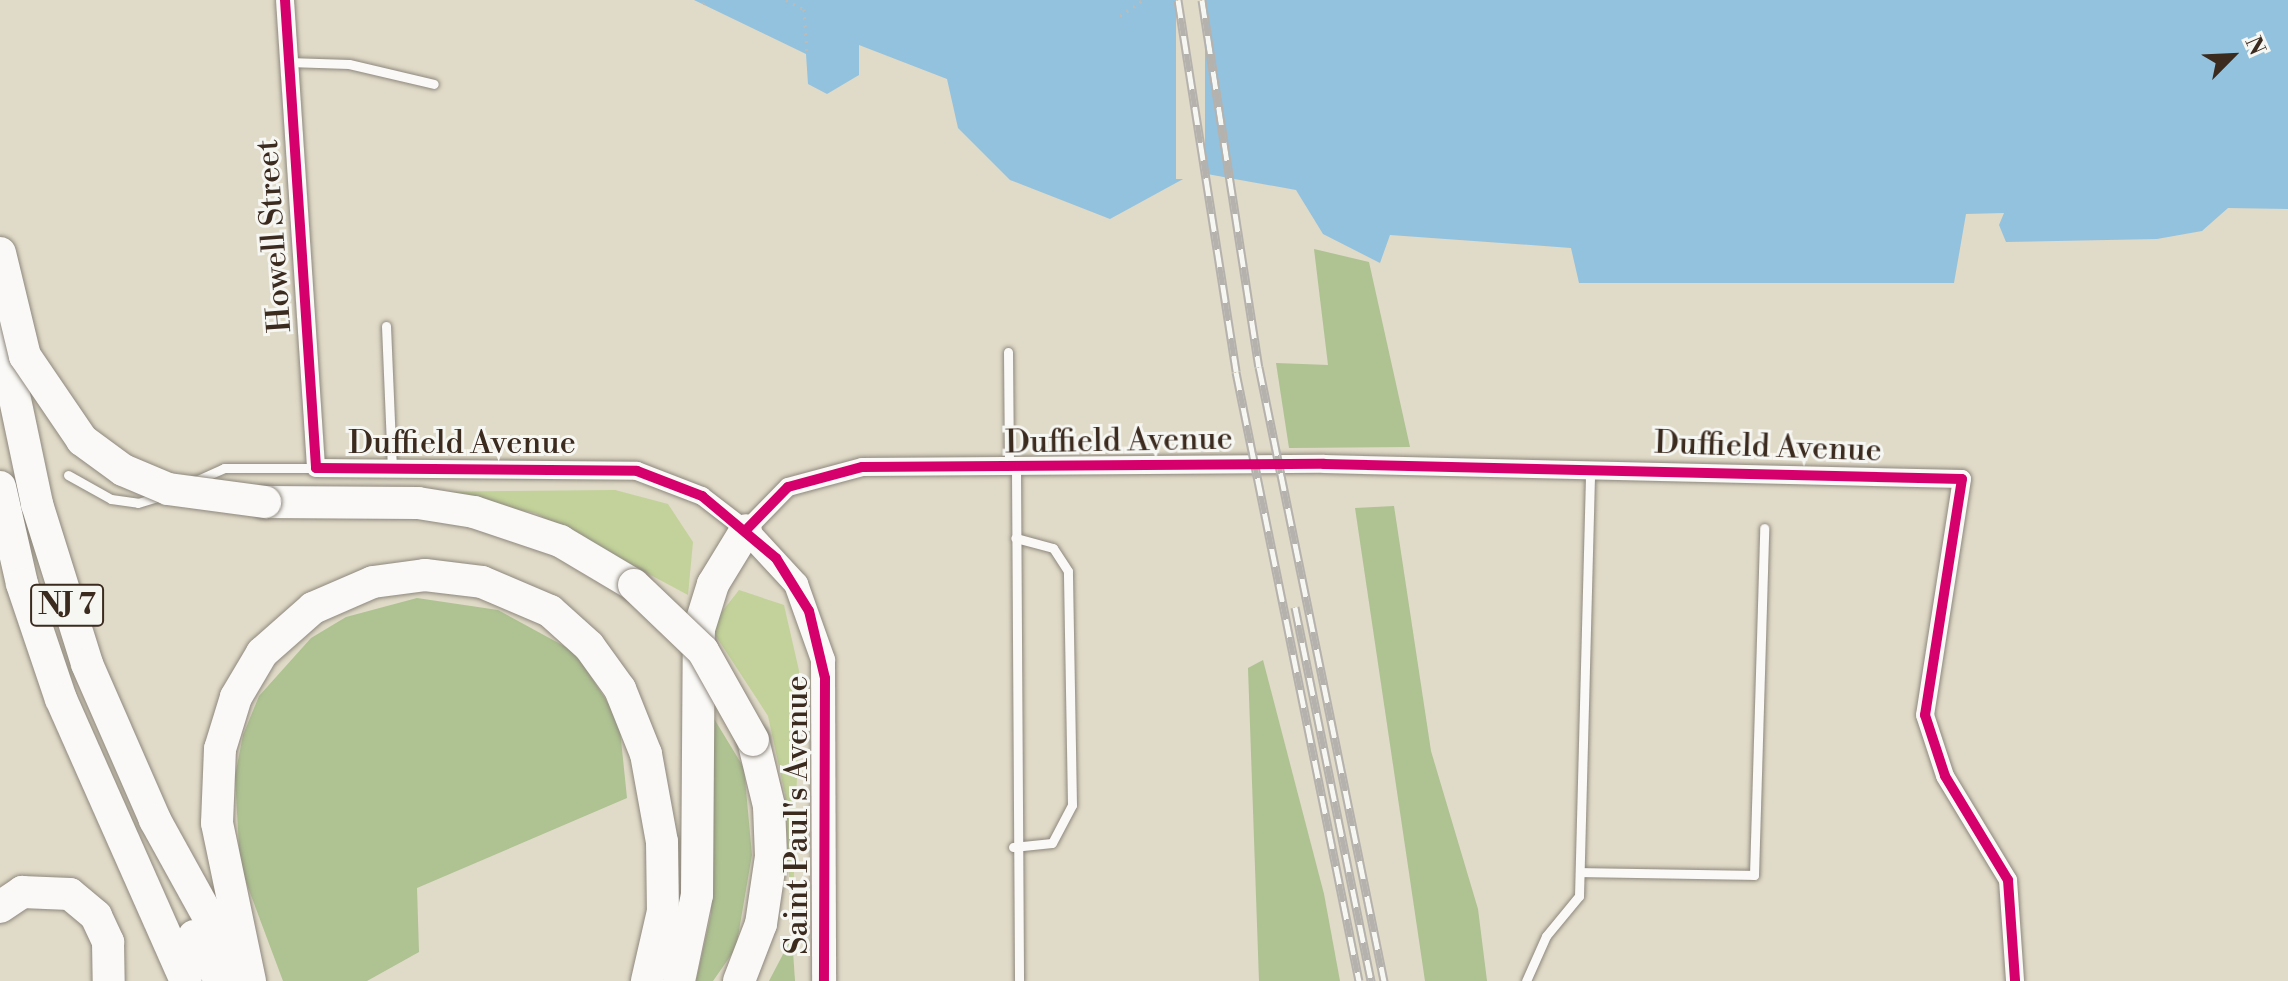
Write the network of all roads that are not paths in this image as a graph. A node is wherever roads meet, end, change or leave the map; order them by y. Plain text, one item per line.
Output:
1 (285, 0) edge
2 (288, 62) junction
3 (434, 84) dead end
4 (0, 253) edge
5 (386, 326) dead end
6 (0, 328) edge
7 (1008, 352) dead end
8 (316, 468) junction
9 (392, 468) junction
10 (1590, 468) junction
11 (1012, 469) junction
12 (68, 475) dead end
13 (0, 487) edge
14 (1764, 528) dead end
15 (746, 530) junction
16 (1015, 538) junction
17 (1013, 847) junction
18 (1580, 872) junction
19 (170, 894) junction
20 (0, 907) edge
21 (109, 981) edge
22 (186, 981) edge
23 (221, 981) edge
24 (247, 981) edge
25 (647, 981) edge
26 (679, 981) edge
27 (739, 981) edge
28 (824, 981) edge
29 (1019, 981) edge
30 (1526, 981) edge
31 (2015, 981) edge

1 - 2 street, Howell Street
2 - 3 lane
2 - 8 street, Howell Street
4 - 27 highway, bridge
5 - 9 lane
6 - 19 highway, NJ 7
7 - 11 lane
8 - 9 street, Duffield Avenue
8 - 12 lane
9 - 15 street, Duffield Avenue
10 - 11 street, Duffield Avenue
10 - 18 lane
10 - 31 street, Duffield Avenue
11 - 15 street, Duffield Avenue
11 - 16 lane
13 - 19 highway
14 - 18 lane
15 - 26 highway
15 - 28 street, Saint Paul's Avenue
16 - 17 lane
16 - 17 lane
17 - 29 lane
18 - 30 lane
19 - 22 highway
19 - 23 highway, NJ 7
19 - 24 highway, NJ 7
20 - 21 highway
24 - 25 highway

